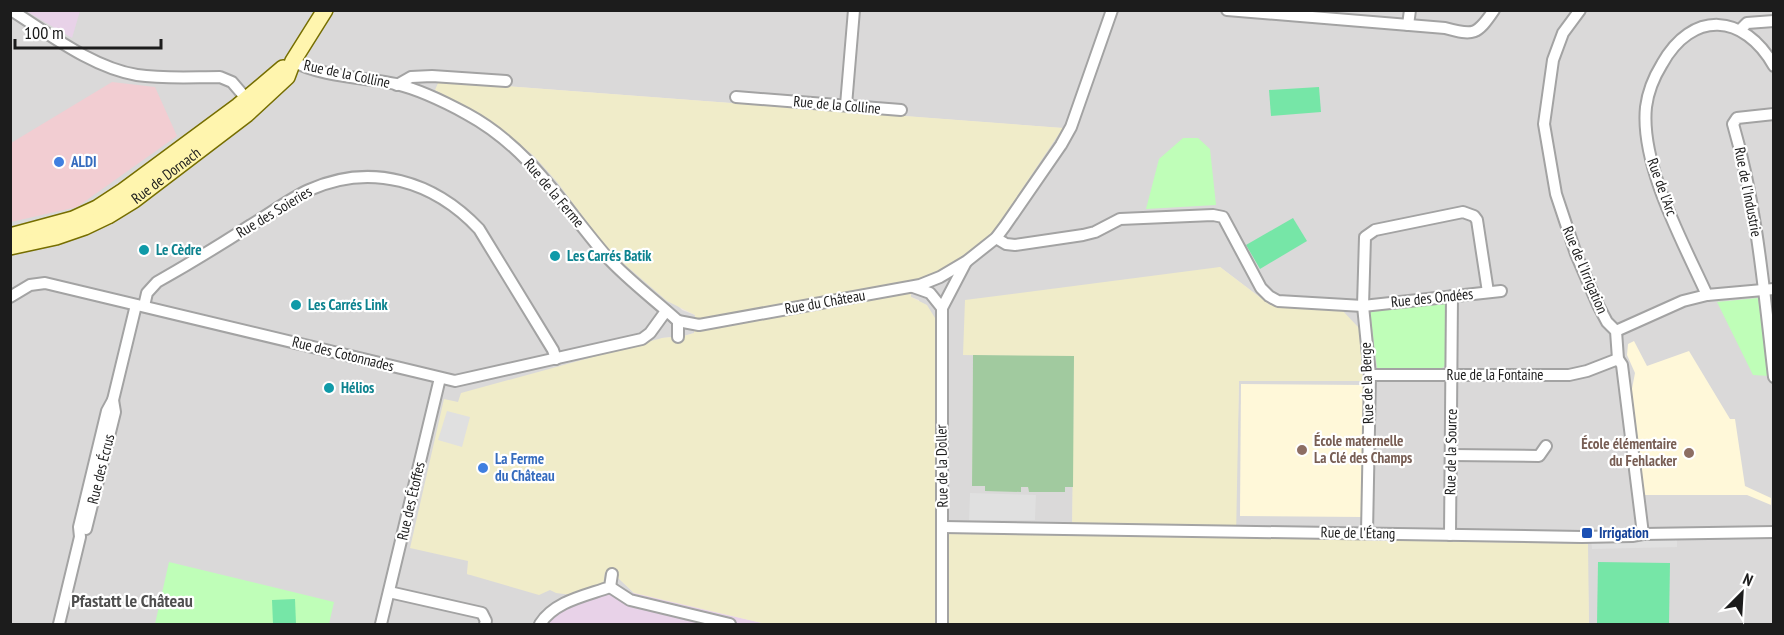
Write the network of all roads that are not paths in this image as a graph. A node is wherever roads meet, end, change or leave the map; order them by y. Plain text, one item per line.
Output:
1 (11, 10) edge
2 (325, 10) edge
3 (854, 10) edge
4 (1112, 10) edge
5 (1227, 10) edge
6 (1410, 10) edge
7 (1494, 10) edge
8 (1580, 10) edge
9 (1263, 12) edge
10 (1773, 21) edge
11 (1408, 25) junction
12 (1740, 30) junction
13 (293, 61) junction
14 (1773, 66) edge
15 (506, 81) dead end
16 (397, 85) junction
17 (736, 98) dead end
18 (251, 104) junction
19 (846, 105) junction
20 (901, 110) dead end
21 (1773, 114) edge
22 (10, 236) edge
23 (996, 238) junction
24 (10, 247) edge
25 (967, 261) junction
26 (912, 286) junction
27 (1769, 290) edge
28 (1501, 291) dead end
29 (1488, 292) junction
30 (1707, 295) junction
31 (1452, 296) junction
32 (10, 297) edge
33 (140, 305) junction
34 (1363, 306) junction
35 (942, 308) junction
36 (666, 311) junction
37 (678, 321) junction
38 (1616, 331) junction
39 (678, 337) dead end
40 (556, 359) junction
41 (1618, 359) junction
42 (1453, 374) junction
43 (1370, 375) junction
44 (1773, 376) edge
45 (440, 378) junction
46 (1546, 446) dead end
47 (1451, 454) junction
48 (943, 527) junction
49 (1773, 532) edge
50 (1367, 533) junction
51 (1643, 534) junction
52 (1450, 535) junction
53 (612, 574) dead end
54 (610, 587) junction
55 (389, 592) junction
56 (59, 624) edge
57 (381, 624) edge
58 (485, 624) edge
59 (540, 624) edge
60 (730, 624) edge
61 (942, 624) edge

1 - 18 street
2 - 13 main road, Rue de Dornach
3 - 19 street
4 - 23 street, Rue du Château
5 - 9 street
6 - 11 street
7 - 11 street
8 - 38 street, Rue de l'Irrigation
9 - 11 street
10 - 12 street, Rue de l'Arc
12 - 14 street
12 - 30 street, Rue de l'Arc
13 - 16 street, Rue de la Colline
13 - 18 main road, Rue de Dornach
15 - 16 street, Rue de la Colline
16 - 36 street, Rue de la Ferme
17 - 19 street, Rue de la Colline
18 - 22 main road, Rue de Dornach
18 - 24 main road, Rue de Dornach
19 - 20 street, Rue de la Colline
21 - 27 street, Rue de l'Industrie
23 - 25 street, Rue du Château
23 - 34 street, Rue des Ondées
25 - 26 street, Rue du Château
25 - 35 street, Rue du Château
26 - 35 street
26 - 37 street, Rue du Château
27 - 30 street
27 - 44 street, Rue de l'Industrie
28 - 29 street, Rue des Ondées
29 - 31 street, Rue des Ondées
29 - 34 street, Rue de la Berge
30 - 38 street
31 - 34 street, Rue des Ondées
31 - 42 street, Rue de la Source
32 - 33 street, Rue des Cotonnades
33 - 40 street, Rue des Soieries
33 - 45 street, Rue des Cotonnades
33 - 56 street, Rue des Écrus
34 - 43 street, Rue de la Berge
35 - 48 street, Rue de la Doller
36 - 37 street, Rue de la Ferme
36 - 40 street, Rue des Cotonnades
37 - 39 street
38 - 41 street, Rue de l'Irrigation
40 - 45 street, Rue des Cotonnades
41 - 42 street, Rue de la Fontaine
41 - 51 street, Rue de l'Irrigation
42 - 43 street, Rue de la Fontaine
42 - 47 street, Rue de la Source
43 - 50 street, Rue de la Berge
45 - 55 street, Rue des Étoffes
46 - 47 street
47 - 52 street, Rue de la Source
48 - 50 street, Rue de l'Étang
48 - 61 street, Rue de la Doller
49 - 51 street, Rue de l'Étang
50 - 52 street, Rue de l'Étang
51 - 52 street, Rue de l'Étang
53 - 54 street
54 - 59 street
54 - 60 street
55 - 57 street, Rue des Étoffes
55 - 58 street

